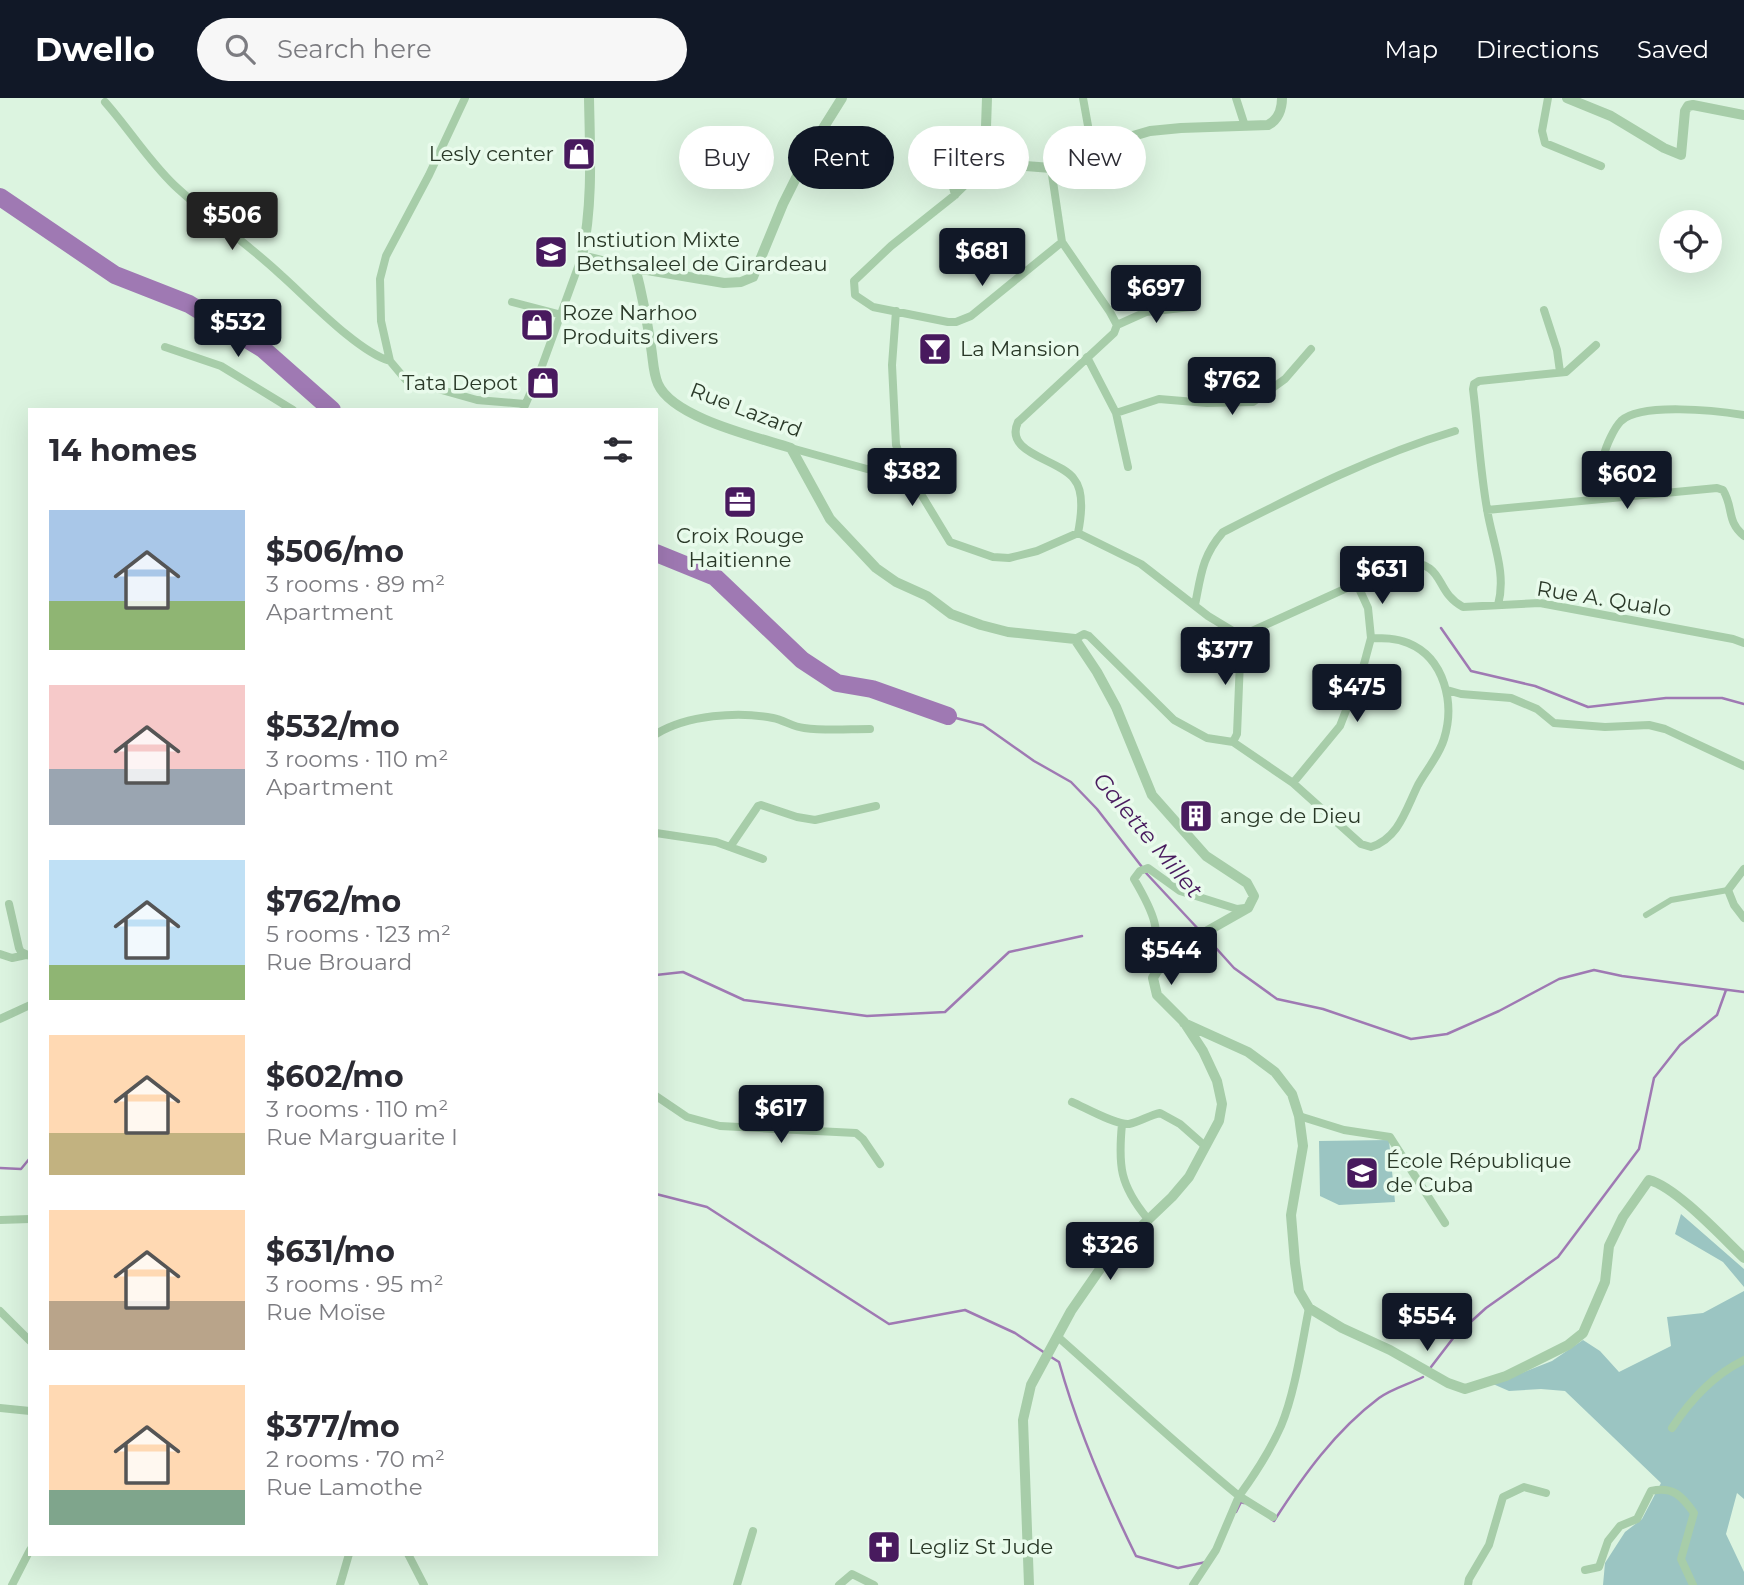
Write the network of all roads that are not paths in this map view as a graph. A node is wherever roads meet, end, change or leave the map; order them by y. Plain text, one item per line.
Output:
1 (464, 98) edge
2 (589, 98) edge
3 (987, 98) edge
4 (1083, 98) edge
5 (1236, 98) edge
6 (1282, 98) edge
7 (1548, 98) edge
8 (1567, 98) edge
9 (836, 100) edge
10 (105, 102) dead end
11 (1744, 115) edge
12 (986, 126) edge
13 (1088, 126) edge
14 (1245, 126) junction
15 (1146, 132) edge
16 (1601, 166) dead end
17 (953, 189) edge
18 (961, 189) edge
19 (1054, 189) edge
20 (955, 195) junction
21 (1062, 242) junction
22 (582, 256) junction
23 (635, 267) junction
24 (512, 302) dead end
25 (1191, 307) dead end
26 (1544, 310) dead end
27 (896, 311) junction
28 (562, 315) junction
29 (1117, 325) junction
30 (1596, 345) dead end
31 (165, 347) dead end
32 (1311, 349) dead end
33 (1087, 357) junction
34 (390, 361) junction
35 (1560, 372) junction
36 (524, 407) edge
37 (290, 408) edge
38 (1116, 413) junction
39 (1744, 415) edge
40 (1455, 431) dead end
41 (791, 448) junction
42 (904, 466) junction
43 (1128, 467) dead end
44 (1609, 498) junction
45 (1487, 510) junction
46 (1078, 534) junction
47 (1744, 536) edge
48 (1357, 584) junction
49 (1195, 605) junction
50 (1498, 605) junction
51 (1241, 636) junction
52 (1371, 638) junction
53 (1075, 639) junction
54 (1744, 643) edge
55 (1447, 690) junction
56 (870, 729) dead end
57 (658, 733) edge
58 (1233, 742) junction
59 (1744, 766) edge
60 (1293, 783) junction
61 (876, 806) dead end
62 (658, 833) edge
63 (730, 847) junction
64 (763, 859) dead end
65 (1744, 869) edge
66 (1728, 890) junction
67 (9, 904) dead end
68 (1248, 908) junction
69 (1646, 915) dead end
70 (1744, 918) edge
71 (0, 954) edge
72 (28, 956) edge
73 (1157, 971) junction
74 (28, 1006) edge
75 (0, 1018) edge
76 (1184, 1022) junction
77 (658, 1097) edge
78 (1072, 1102) dead end
79 (1299, 1116) junction
80 (1122, 1124) junction
81 (1205, 1146) junction
82 (880, 1164) dead end
83 (1147, 1218) junction
84 (28, 1219) edge
85 (0, 1220) edge
86 (1445, 1223) dead end
87 (1744, 1258) edge
88 (1309, 1308) junction
89 (0, 1311) edge
90 (1058, 1337) junction
91 (28, 1339) edge
92 (1744, 1360) edge
93 (0, 1408) edge
94 (28, 1411) edge
95 (1672, 1428) dead end
96 (1546, 1493) dead end
97 (1239, 1496) junction
98 (1273, 1517) dead end
99 (753, 1531) dead end
100 (28, 1554) edge
101 (348, 1556) edge
102 (409, 1556) edge
103 (1585, 1570) dead end
104 (12, 1585) edge
105 (340, 1585) edge
106 (425, 1585) edge
107 (737, 1585) edge
108 (839, 1585) edge
109 (874, 1585) edge
110 (1029, 1585) edge
111 (1193, 1585) edge
112 (1468, 1585) edge
113 (1693, 1585) edge

1 - 34 street
2 - 22 street
3 - 12 street
4 - 13 street
5 - 14 street
6 - 14 street
7 - 16 street
8 - 11 street
9 - 23 street
10 - 34 street
14 - 15 street
17 - 20 street
18 - 20 street
19 - 21 street
20 - 27 street
21 - 27 street
21 - 29 street
22 - 23 street
22 - 28 street
23 - 41 street, Rue Lazard
24 - 28 street
25 - 29 street
26 - 35 street
27 - 42 street
28 - 36 street
29 - 33 street
30 - 35 street
31 - 37 street
32 - 38 street
33 - 38 street
33 - 46 street
34 - 36 street
35 - 45 street
38 - 43 street
39 - 44 street
40 - 49 street
41 - 42 street, Rue Lazard
41 - 53 street
42 - 46 street
44 - 45 street
44 - 47 street
45 - 50 street
46 - 49 street
48 - 50 street, Rue A. Qualo
48 - 51 street, Rue A. Qualo
48 - 52 street
49 - 51 street
50 - 54 street, Rue A. Qualo
51 - 58 street
52 - 55 street
52 - 60 street
53 - 58 street
53 - 68 street
55 - 59 street
55 - 60 street
56 - 57 street
58 - 60 street
61 - 63 street
62 - 63 street
63 - 64 street
65 - 66 street
66 - 69 street
66 - 70 street
67 - 72 street
68 - 73 street
68 - 73 street
71 - 72 street
73 - 76 street
74 - 75 street
76 - 79 street
76 - 81 street
77 - 82 street
78 - 80 street
79 - 86 street
79 - 88 street
80 - 81 street
80 - 83 street
81 - 83 street
83 - 90 street
84 - 85 street
87 - 88 street
88 - 97 street
89 - 91 street
90 - 97 street
90 - 110 street
92 - 95 street
93 - 94 street
96 - 112 street
97 - 98 street
97 - 111 street
99 - 107 street
100 - 104 street
101 - 105 street
102 - 106 street
103 - 113 street
108 - 109 street

